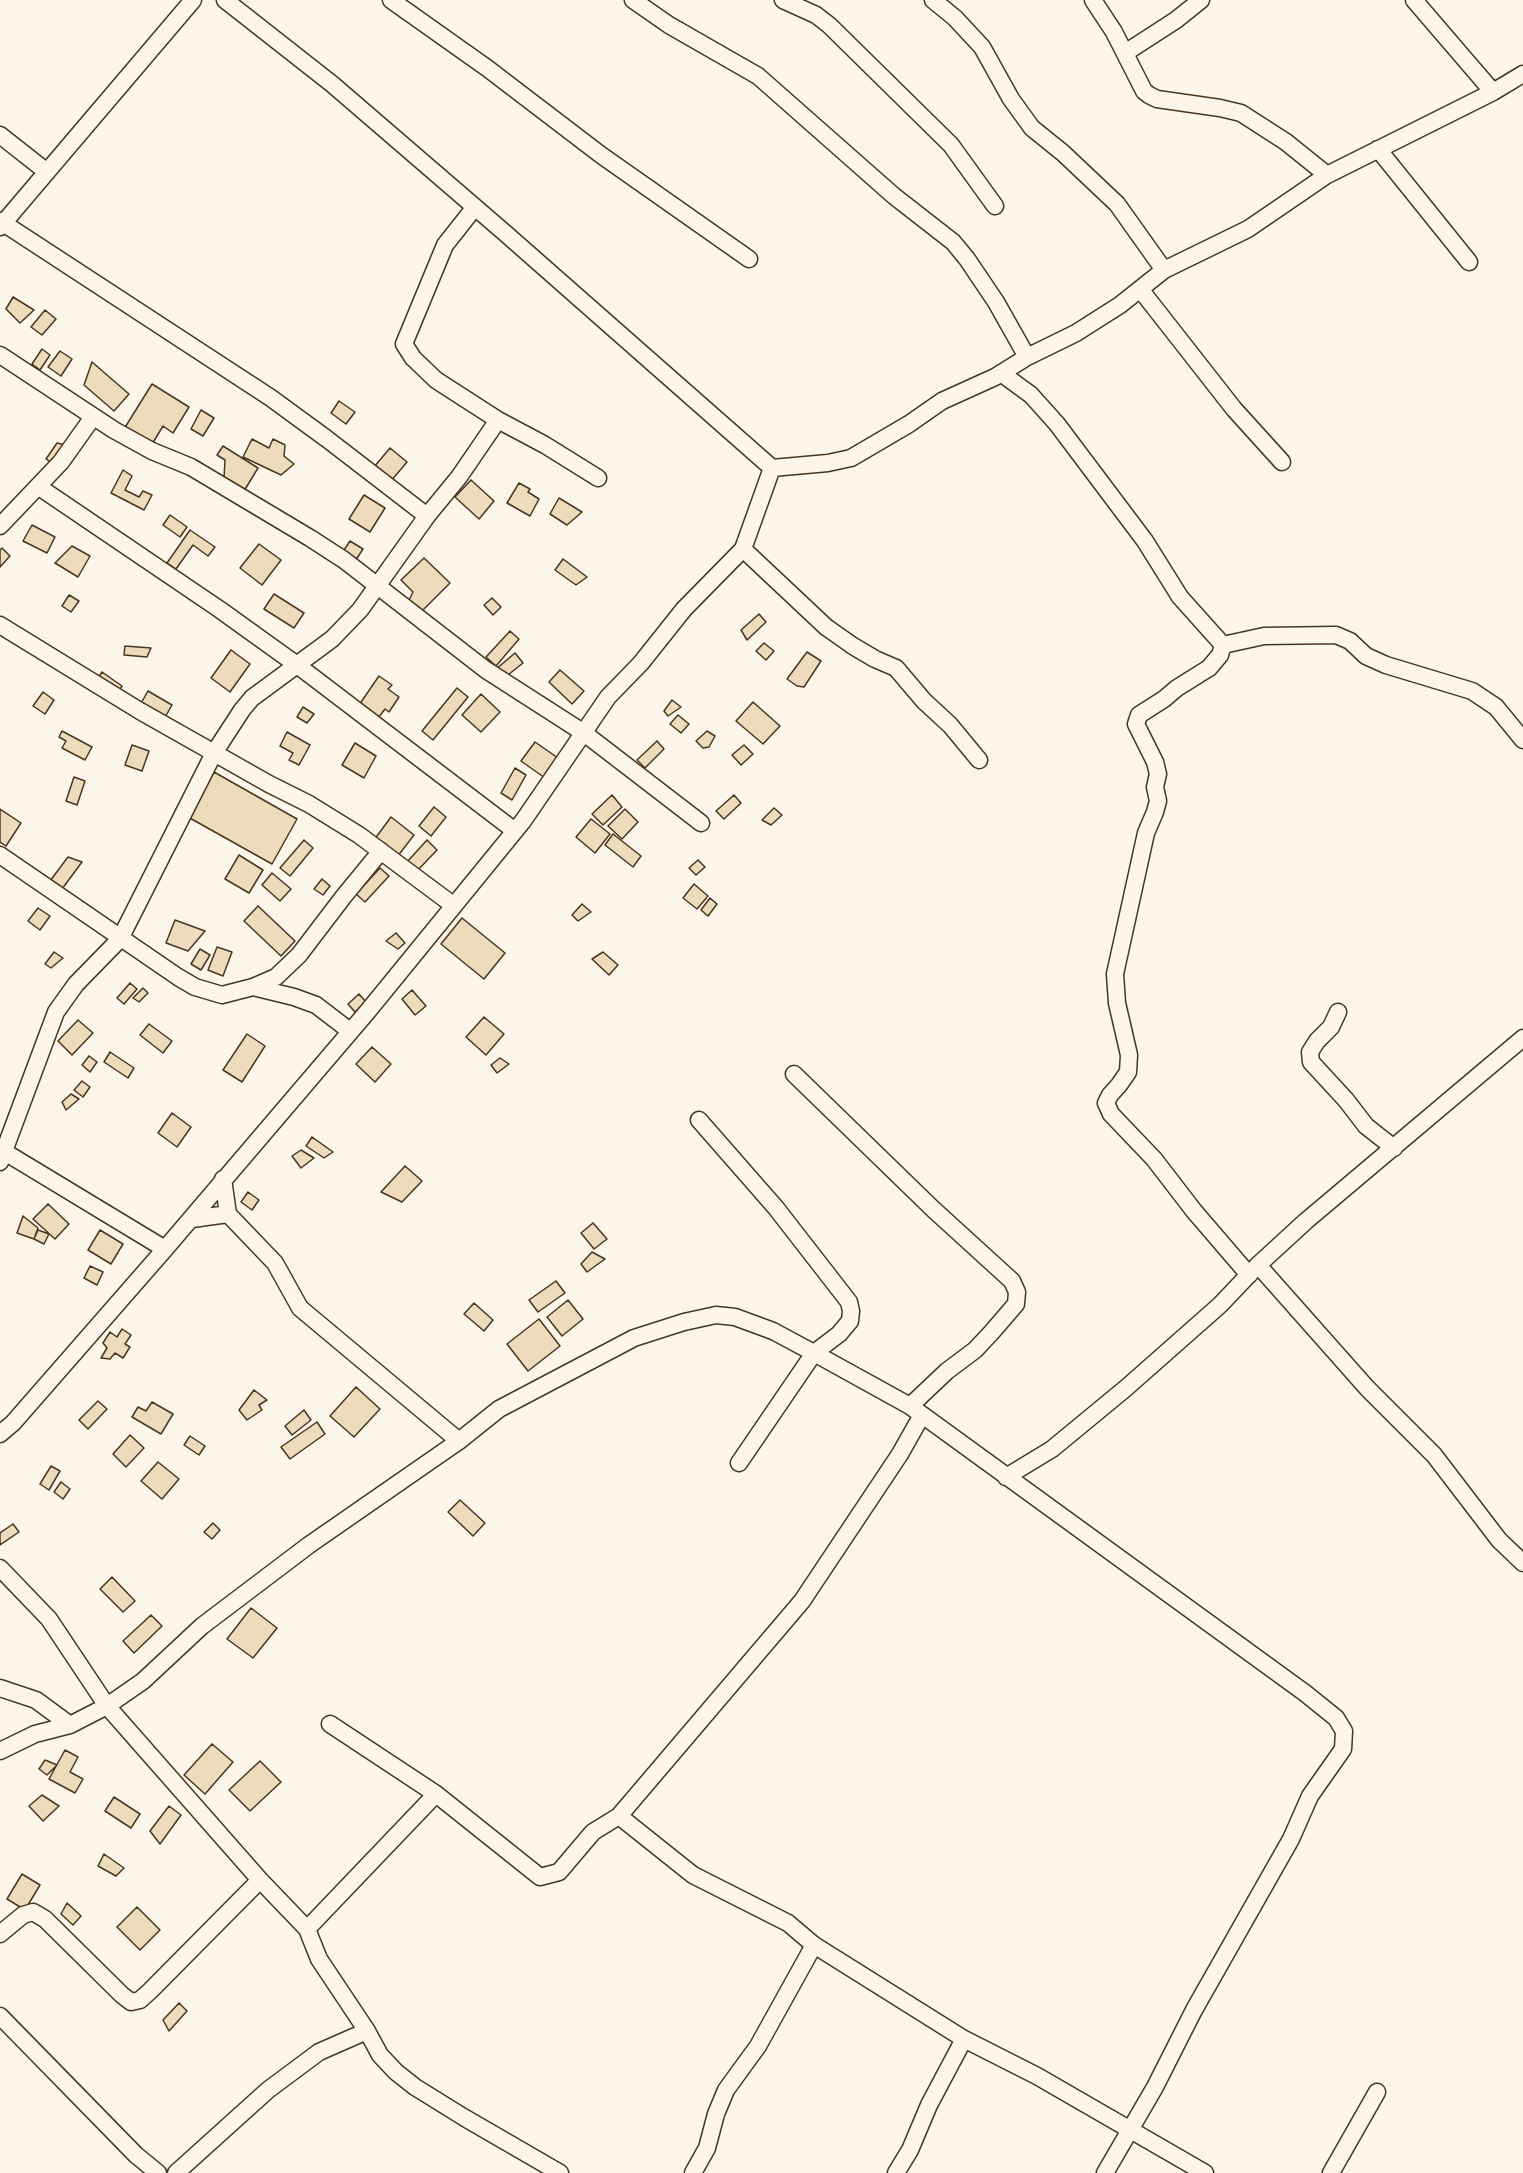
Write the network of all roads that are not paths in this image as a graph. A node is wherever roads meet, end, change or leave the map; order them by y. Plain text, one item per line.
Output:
1 (193, 0) edge
2 (225, 0) edge
3 (391, 0) edge
4 (633, 0) edge
5 (783, 0) edge
6 (933, 0) edge
7 (1094, 0) edge
8 (1201, 0) edge
9 (1414, 0) edge
10 (1125, 53) junction
11 (1523, 74) edge
12 (1493, 92) junction
13 (0, 135) edge
14 (1378, 149) junction
15 (47, 172) junction
16 (1327, 175) junction
17 (476, 207) junction
18 (995, 207) dead end
19 (1, 224) edge
20 (749, 259) dead end
21 (1469, 262) dead end
22 (1164, 270) junction
23 (1140, 289) junction
24 (0, 355) edge
25 (1027, 357) junction
26 (1001, 374) junction
27 (93, 417) junction
28 (498, 420) junction
29 (1282, 462) dead end
30 (772, 468) junction
31 (598, 478) dead end
32 (39, 486) junction
33 (427, 516) junction
34 (0, 525) edge
35 (743, 549) junction
36 (377, 588) junction
37 (0, 625) edge
38 (1223, 645) junction
39 (297, 665) junction
40 (584, 733) junction
41 (1523, 741) edge
42 (214, 753) junction
43 (979, 760) dead end
44 (701, 823) dead end
45 (515, 831) junction
46 (381, 851) junction
47 (0, 855) edge
48 (453, 905) junction
49 (120, 939) junction
50 (253, 987) junction
51 (1338, 1012) dead end
52 (350, 1031) junction
53 (1523, 1038) edge
54 (794, 1074) dead end
55 (699, 1120) dead end
56 (1394, 1148) junction
57 (2, 1156) edge
58 (223, 1179) junction
59 (228, 1214) junction
60 (192, 1219) junction
61 (165, 1249) junction
62 (1253, 1270) junction
63 (814, 1353) junction
64 (916, 1410) junction
65 (0, 1434) edge
66 (459, 1441) junction
67 (739, 1463) dead end
68 (1006, 1477) junction
69 (1523, 1563) edge
70 (0, 1568) edge
71 (0, 1688) edge
72 (107, 1706) junction
73 (330, 1724) dead end
74 (70, 1725) junction
75 (0, 1751) edge
76 (436, 1794) junction
77 (619, 1816) junction
78 (260, 1880) junction
79 (307, 1929) junction
80 (0, 1934) edge
81 (814, 1945) junction
82 (0, 2016) edge
83 (367, 2031) junction
84 (964, 2039) junction
85 (1377, 2092) dead end
86 (1131, 2130) junction
87 (158, 2173) edge
88 (176, 2173) edge
89 (560, 2173) edge
90 (693, 2173) edge
91 (896, 2173) edge
92 (1105, 2173) edge
93 (1205, 2173) edge
94 (1331, 2173) edge

1 - 15 street
2 - 17 street
3 - 20 street
4 - 25 street
5 - 18 street
6 - 22 street
7 - 10 street
8 - 10 street
9 - 12 street
10 - 16 street
11 - 12 street
12 - 14 street
13 - 15 street
14 - 16 street
14 - 21 street
15 - 19 street
16 - 22 street
17 - 28 street
17 - 30 street
19 - 33 street
22 - 23 street
23 - 25 street
23 - 29 street
24 - 27 street
25 - 26 street
26 - 30 street
26 - 38 street
27 - 32 street
27 - 36 street
28 - 31 street
28 - 33 street
30 - 35 street
32 - 34 street
32 - 39 street
33 - 36 street
35 - 40 street
35 - 43 street
36 - 39 street
36 - 40 street
37 - 42 street
38 - 41 street
38 - 62 street
39 - 42 street
39 - 45 street
40 - 44 street
40 - 45 street
42 - 46 street
42 - 49 street
45 - 48 street
46 - 48 street
46 - 50 street
47 - 49 street
48 - 52 street
49 - 50 street
49 - 57 street
50 - 52 street
51 - 56 street
52 - 58 street
53 - 56 street
54 - 64 street
55 - 63 street
56 - 62 street
57 - 61 street
58 - 59 street
58 - 60 street
59 - 60 street
59 - 66 street
60 - 61 street
61 - 65 street
62 - 68 street
62 - 69 street
63 - 64 street
63 - 66 street
63 - 67 street
64 - 68 street
64 - 77 street
66 - 72 street
68 - 86 street
70 - 72 street
71 - 74 street
72 - 74 street
72 - 78 street
73 - 76 street
74 - 75 street
76 - 77 street
76 - 79 street
77 - 81 street
78 - 79 street
78 - 80 street
79 - 83 street
81 - 84 street
81 - 90 street
82 - 87 street
83 - 88 street
83 - 89 street
84 - 86 street
84 - 91 street
85 - 94 street
86 - 92 street
86 - 93 street

